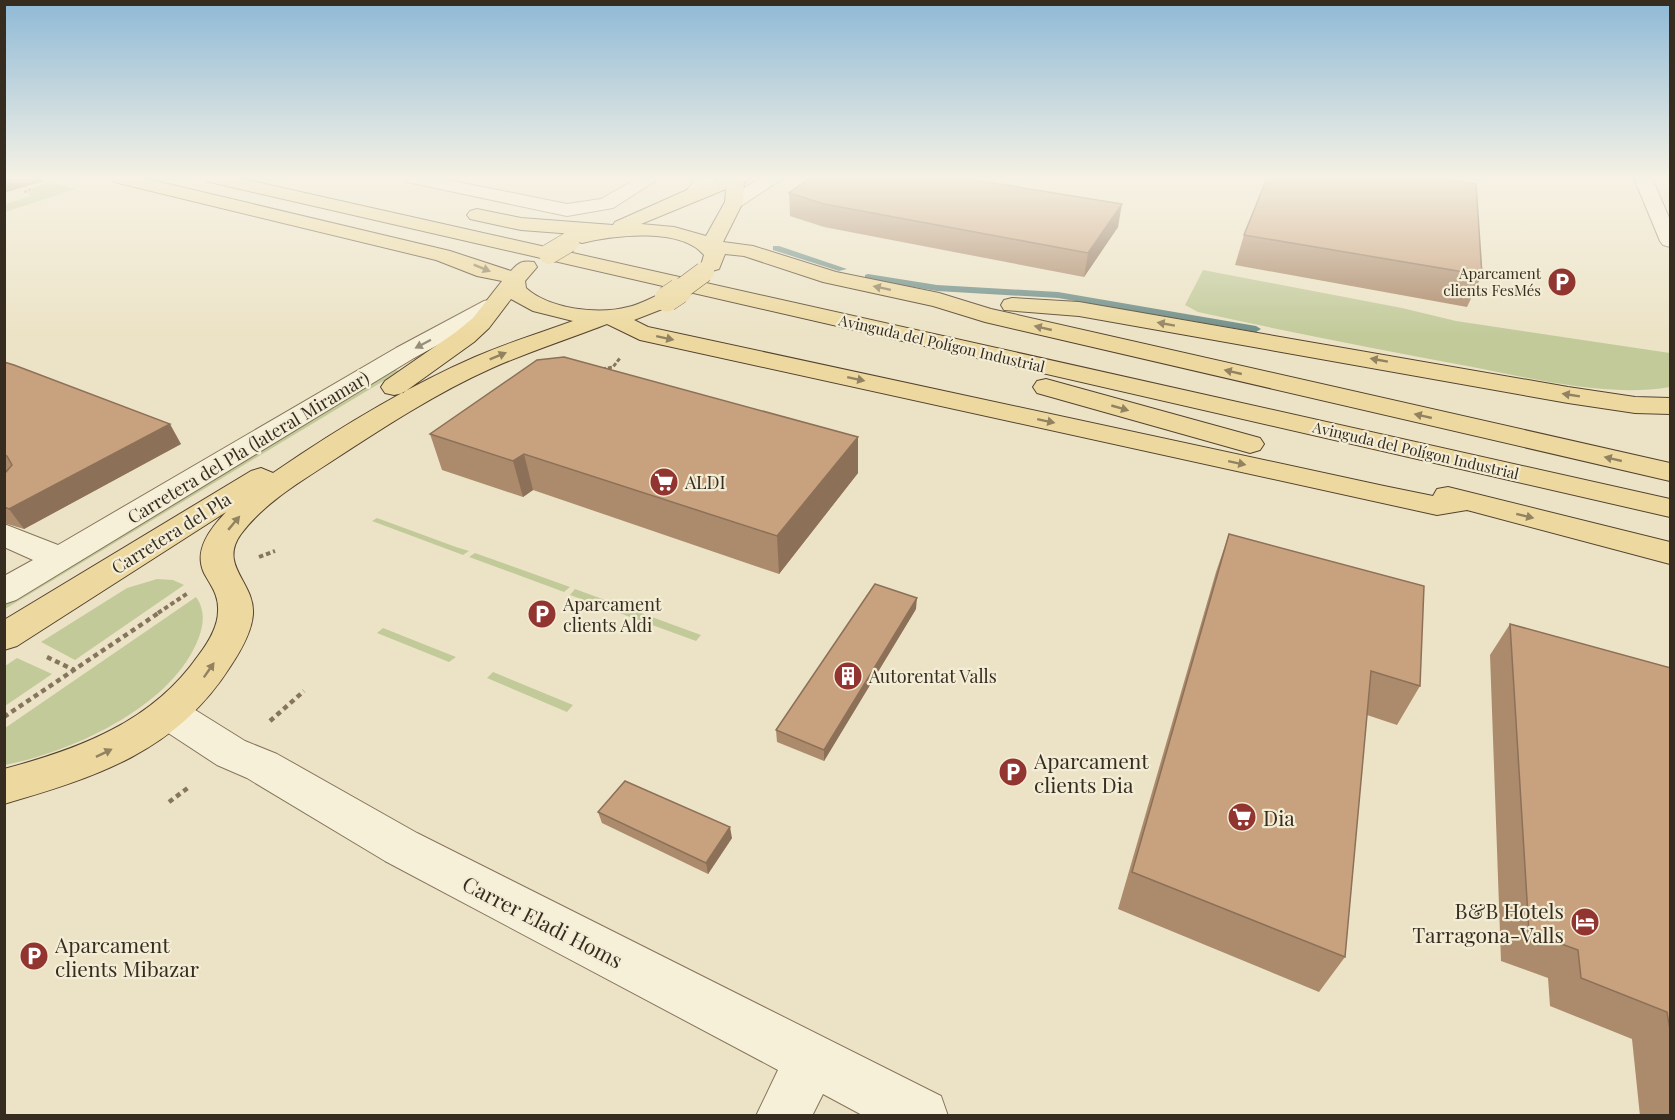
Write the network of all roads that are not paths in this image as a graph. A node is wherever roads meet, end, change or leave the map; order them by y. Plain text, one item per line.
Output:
1 (339, 230) edge
2 (446, 230) edge
3 (609, 230) edge
4 (617, 230) edge
5 (719, 230) edge
6 (710, 247) junction
7 (518, 276) junction
8 (939, 300) junction
9 (492, 306) junction
10 (608, 317) junction
11 (881, 328) junction
12 (1671, 406) edge
13 (372, 423) junction
14 (338, 429) junction
15 (1671, 472) edge
16 (1468, 501) junction
17 (1671, 508) edge
18 (4, 534) edge
19 (1671, 553) edge
20 (60, 559) junction
21 (4, 592) edge
22 (4, 637) edge
23 (170, 714) junction
24 (4, 787) edge
25 (812, 1059) junction
26 (783, 1116) edge
27 (921, 1116) edge

1 -> 7 main road
2 - 11 main road, Avinguda del Polígon Industrial
3 - 7 main road, bridge
4 - 6 main road
5 - 6 main road
8 -> 6 main road
6 - 10 main road, bridge
7 - 9 main road
7 - 10 main road
12 -> 8 main road
15 -> 8 main road
9 - 14 main road
9 -> 20 street, Carretera del Pla (lateral Miramar)
13 -> 10 main road
10 -> 16 main road
11 -> 16 main road
11 - 17 main road, Avinguda del Polígon Industrial
13 - 14 main road
23 -> 13 main road
14 - 22 main road, Carretera del Pla
16 -> 19 main road
18 - 20 street
20 - 21 street, Carretera del Pla (lateral Miramar)
24 -> 23 main road
23 - 25 street, Carrer Eladi Homs
25 - 26 street
25 - 27 street, Carrer Eladi Homs

